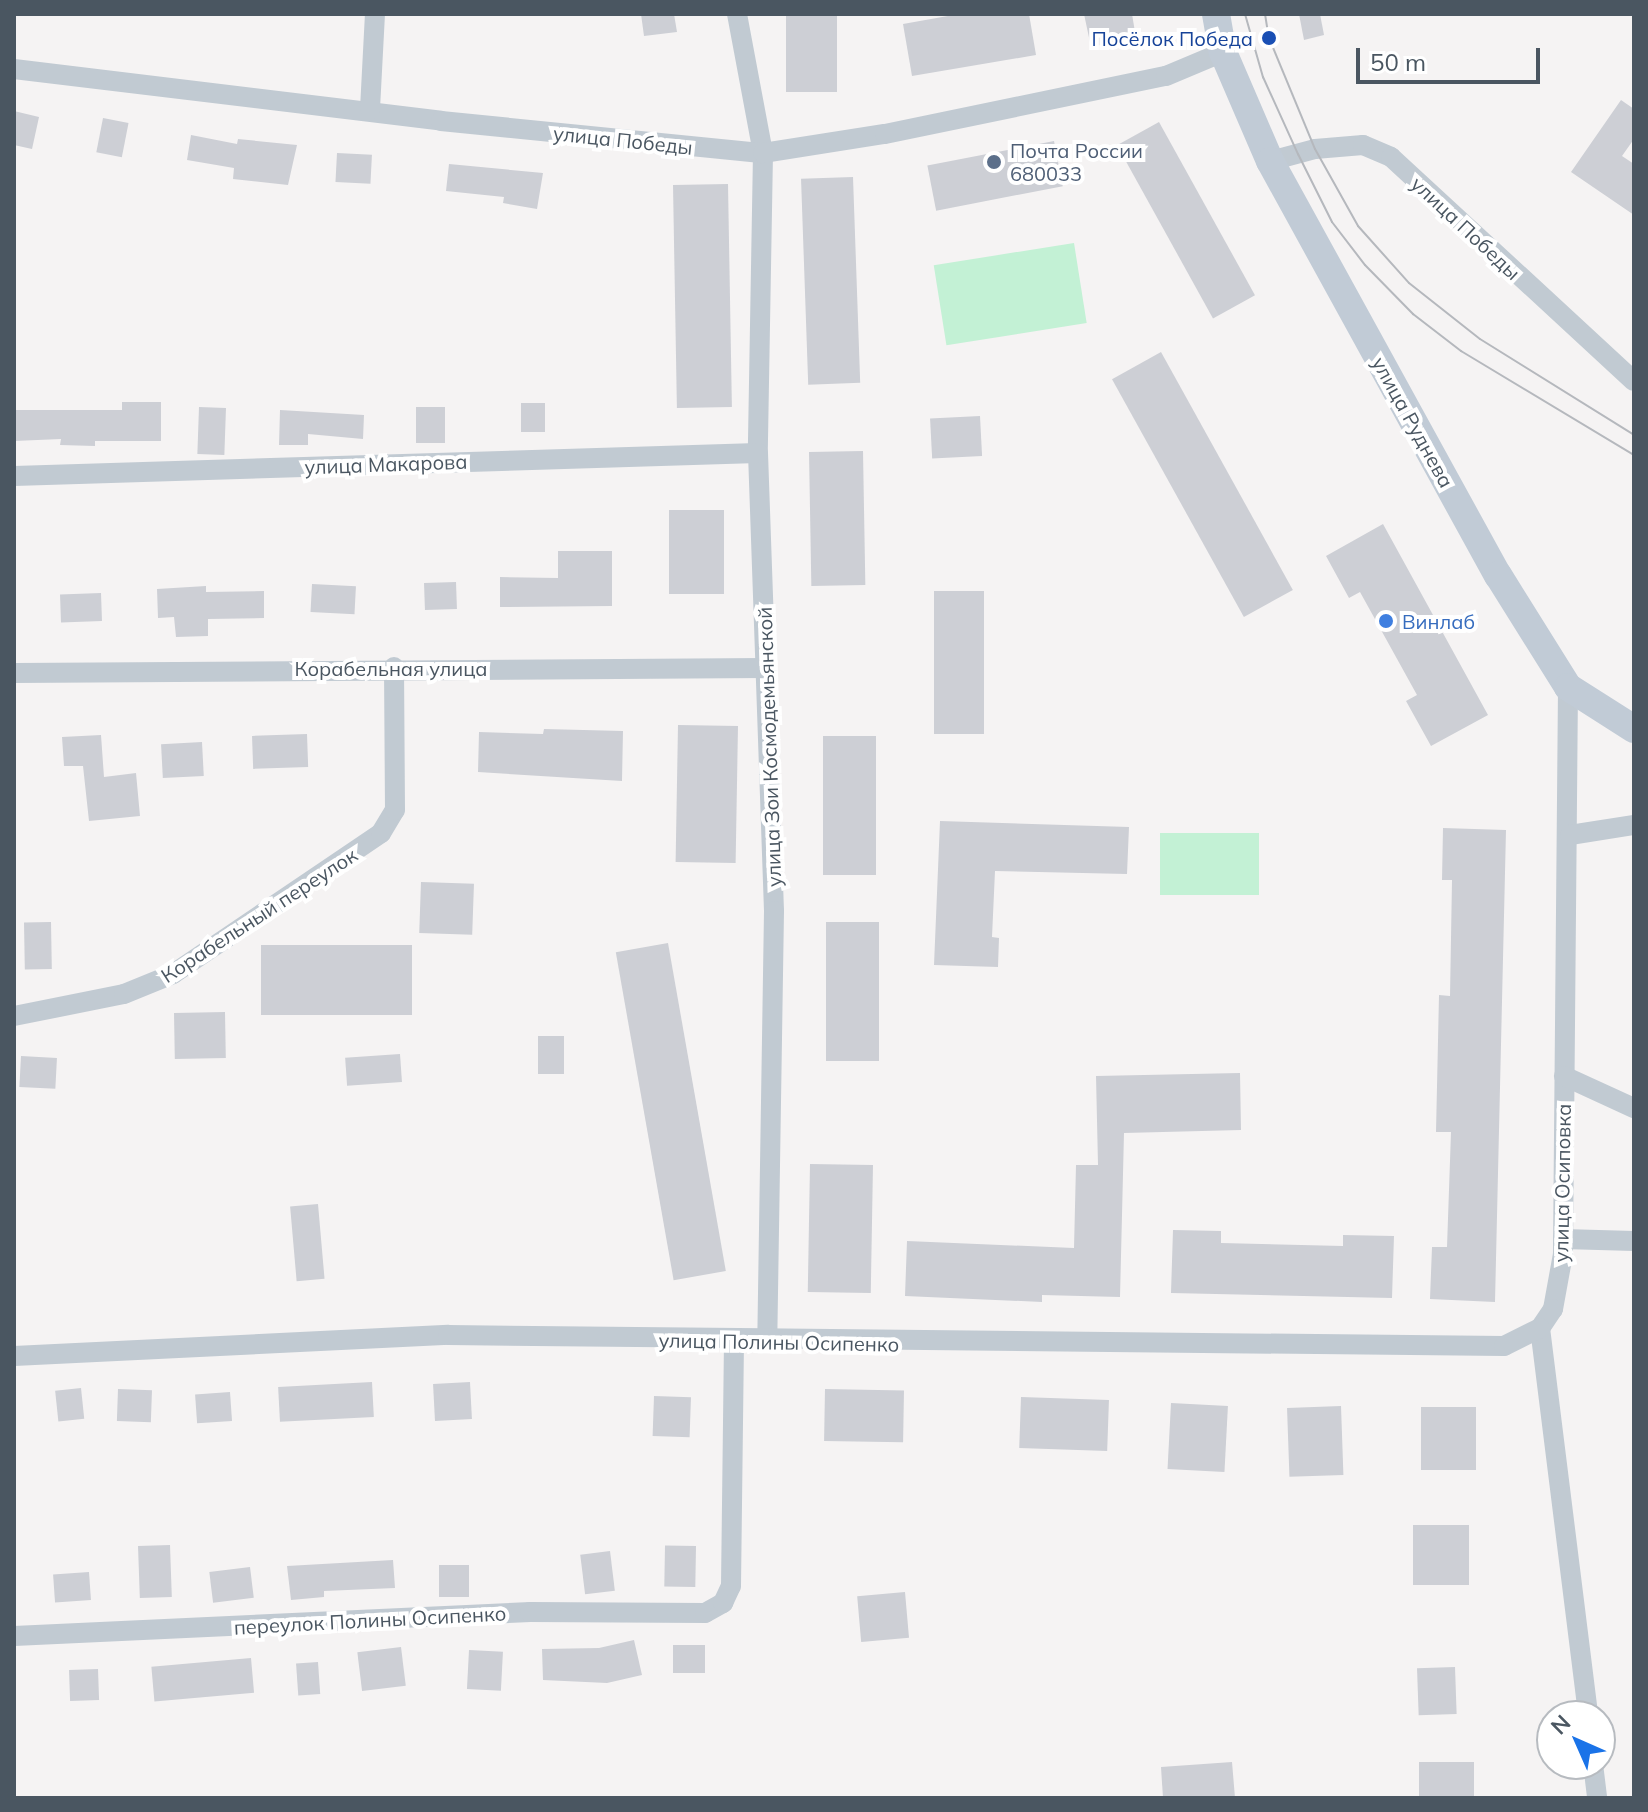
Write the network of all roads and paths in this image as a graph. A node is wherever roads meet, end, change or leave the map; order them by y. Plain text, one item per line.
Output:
1 (375, 14) edge
2 (737, 14) edge
3 (1216, 14) edge
4 (1223, 52) junction
5 (14, 69) edge
6 (370, 109) junction
7 (763, 153) junction
8 (1270, 161) junction
9 (1634, 381) edge
10 (758, 453) junction
11 (14, 476) edge
12 (394, 667) junction
13 (767, 668) junction
14 (14, 673) edge
15 (1568, 687) junction
16 (1634, 729) edge
17 (1634, 825) edge
18 (1570, 835) junction
19 (14, 1016) edge
20 (1564, 1076) junction
21 (1634, 1108) edge
22 (1563, 1239) junction
23 (1634, 1241) edge
24 (1540, 1328) junction
25 (734, 1341) junction
26 (767, 1342) junction
27 (14, 1356) edge
28 (14, 1636) edge
29 (1586, 1700) edge

1 - 6 street
2 - 7 street, улица Зои Космодемьянской
3 - 4 main road, улица Руднева
4 - 7 street, улица Победы
4 - 8 main road, улица Руднева
5 - 6 street, улица Победы
6 - 7 street, улица Победы
7 - 10 street, улица Зои Космодемьянской
8 - 9 street, улица Победы
8 - 15 main road, улица Руднева
10 - 11 street, улица Макарова
10 - 13 street, улица Зои Космодемьянской
12 - 13 street, Корабельная улица
12 - 14 street, Корабельная улица
12 - 19 street, Корабельный переулок
13 - 26 street, улица Зои Космодемьянской
15 - 16 main road
15 - 18 street
17 - 18 street
18 - 20 street, улица Осиповка
20 - 21 street
20 - 22 street, улица Осиповка
22 - 23 street
22 - 24 street, улица Осиповка
24 - 26 street, улица Полины Осипенко
24 - 29 street
25 - 26 street, улица Полины Осипенко
25 - 27 street, улица Полины Осипенко
25 - 28 street, переулок Полины Осипенко

